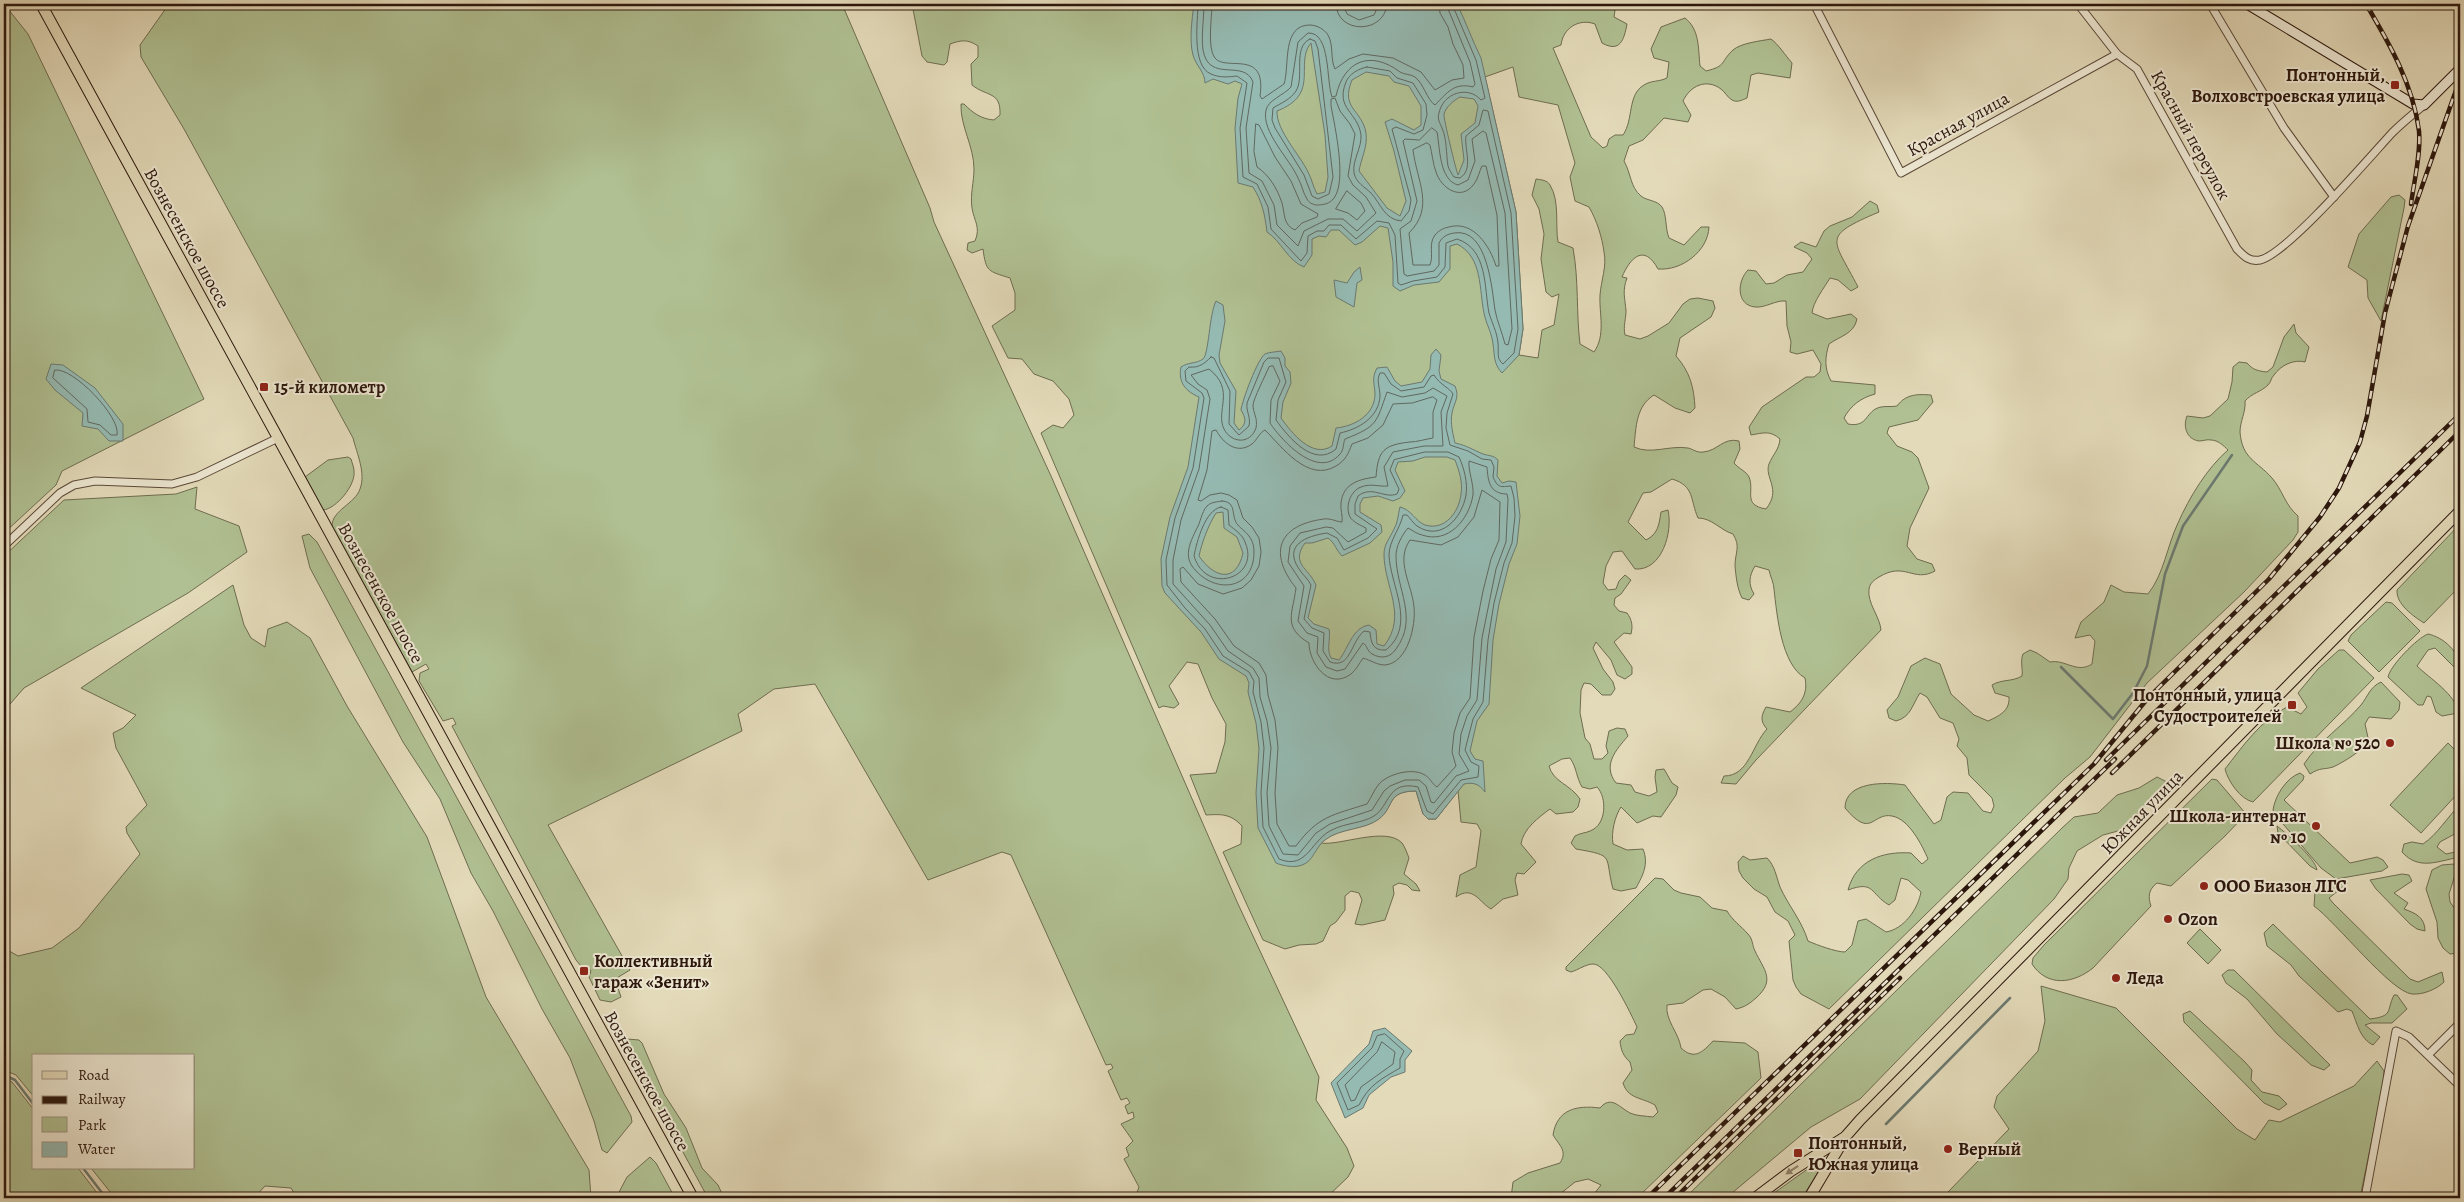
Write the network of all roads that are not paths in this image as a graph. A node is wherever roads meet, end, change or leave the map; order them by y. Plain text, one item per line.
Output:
1 (41, 4) edge
2 (1814, 4) edge
3 (2078, 4) edge
4 (2210, 4) edge
5 (2247, 4) edge
6 (2117, 54) junction
7 (2460, 62) edge
8 (2458, 71) edge
9 (2424, 105) junction
10 (2334, 197) junction
11 (278, 438) junction
12 (2460, 511) edge
13 (4, 546) edge
14 (2460, 1023) edge
15 (2429, 1054) junction
16 (2460, 1086) edge
17 (1846, 1136) junction
18 (693, 1198) edge
19 (1755, 1198) edge
20 (1809, 1198) edge
21 (2365, 1198) edge

1 - 11 main road, Вознесенское шоссе
2 - 6 street, Красная улица
3 - 6 street, Красный переулок
4 - 10 street
5 - 9 street
6 - 10 street, Красный переулок
7 - 8 street
8 - 9 street
9 - 10 street
11 - 13 street
11 - 18 main road, Вознесенское шоссе
12 - 17 main road, Южная улица
14 - 15 street
15 - 16 street
15 - 21 street
17 -> 19 main road
17 - 20 main road

